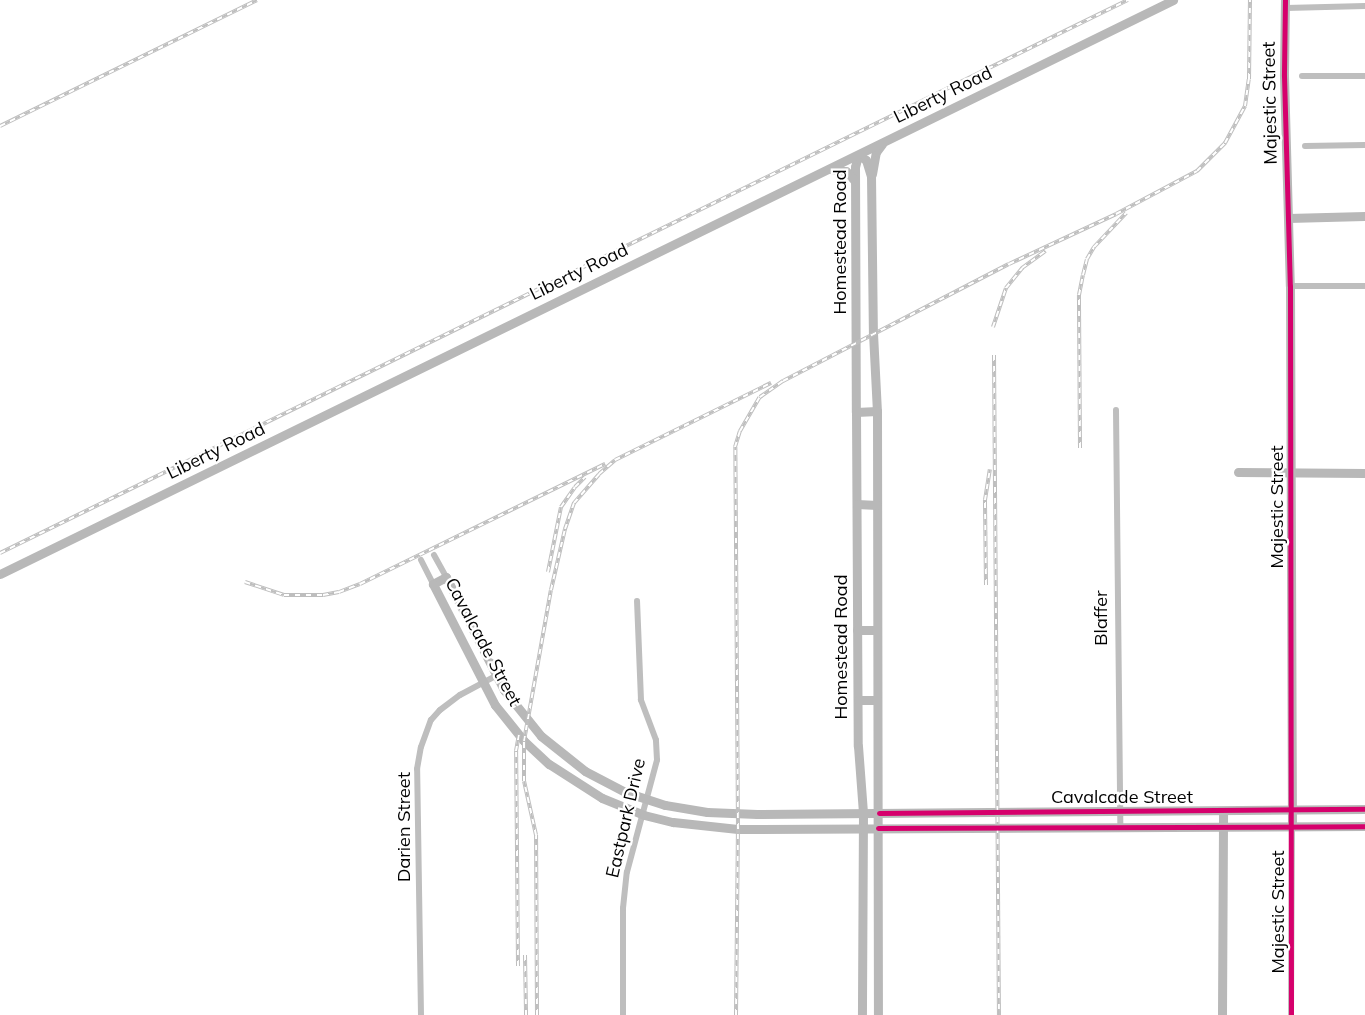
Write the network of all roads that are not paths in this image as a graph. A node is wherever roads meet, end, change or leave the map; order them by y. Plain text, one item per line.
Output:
1 (1173, 0) edge
2 (1285, 4) edge
3 (1365, 6) edge
4 (1302, 76) dead end
5 (1365, 76) edge
6 (884, 143) junction
7 (1365, 145) edge
8 (1304, 146) dead end
9 (858, 155) junction
10 (821, 173) junction
11 (872, 176) junction
12 (855, 181) junction
13 (1365, 216) edge
14 (1288, 218) junction
15 (856, 252) junction
16 (872, 252) junction
17 (1290, 286) junction
18 (1365, 286) edge
19 (1116, 410) dead end
20 (877, 411) junction
21 (856, 412) junction
22 (1238, 472) dead end
23 (1291, 472) junction
24 (1365, 473) edge
25 (856, 504) junction
26 (877, 505) junction
27 (434, 555) dead end
28 (421, 560) dead end
29 (0, 574) edge
30 (446, 577) junction
31 (433, 584) junction
32 (637, 601) dead end
33 (857, 630) junction
34 (877, 630) junction
35 (495, 676) junction
36 (483, 684) junction
37 (858, 700) junction
38 (877, 700) junction
39 (587, 772) junction
40 (579, 784) junction
41 (648, 800) junction
42 (1119, 810) junction
43 (1292, 810) junction
44 (1365, 810) edge
45 (1223, 811) junction
46 (863, 813) junction
47 (878, 813) junction
48 (757, 814) junction
49 (644, 815) junction
50 (1223, 825) junction
51 (1120, 826) junction
52 (1292, 826) junction
53 (1365, 826) edge
54 (863, 828) junction
55 (878, 828) junction
56 (758, 829) junction
57 (878, 937) junction
58 (862, 938) junction
59 (421, 1015) edge
60 (623, 1015) edge
61 (862, 1015) edge
62 (878, 1015) edge
63 (1222, 1015) edge
64 (1291, 1015) edge

1 - 6 main road, Liberty Road
2 - 3 street
2 - 14 main road, Majestic Street
4 - 5 street
6 - 9 main road, Liberty Road
6 - 11 main road
7 - 8 street
9 - 10 main road, Liberty Road
9 - 11 main road, Homestead Road
9 - 12 main road, Homestead Road
10 - 12 main road
10 - 29 main road, Liberty Road
11 - 16 main road, Homestead Road
12 - 15 main road, Homestead Road
13 - 14 main road
14 - 17 main road, Majestic Street
15 - 16 main road
15 - 21 main road, Homestead Road
16 - 20 main road, Homestead Road
17 - 18 street
17 - 23 main road, Majestic Street
19 - 42 street, Blaffer
20 - 21 main road
20 - 26 main road, Homestead Road
21 - 25 main road, Homestead Road
22 - 23 main road
23 - 24 main road
23 - 43 main road, Majestic Street
25 - 26 main road
25 - 33 main road, Homestead Road
26 - 34 main road, Homestead Road
27 - 30 street, Cavalcade Street
28 - 31 street, Cavalcade Street
30 - 31 main road
30 - 35 main road, Cavalcade Street
31 - 36 main road, Cavalcade Street
32 - 41 street, Eastpark Drive
33 - 34 main road
33 - 37 main road, Homestead Road
34 - 38 main road, Homestead Road
35 - 36 street, Darien Street
35 - 39 main road, Cavalcade Street
36 - 40 main road, Cavalcade Street
36 - 59 street, Darien Street
37 - 38 main road
37 - 46 main road, Homestead Road
38 - 47 main road, Homestead Road
39 - 40 main road
39 - 41 main road, Cavalcade Street
40 - 49 main road, Cavalcade Street
41 - 48 main road, Cavalcade Street
41 - 49 street, Eastpark Drive
42 - 45 main road, Cavalcade Street
42 - 47 main road, Cavalcade Street
42 - 51 street, Blaffer
43 - 44 main road, Cavalcade Street
43 - 45 main road, Cavalcade Street
43 - 52 main road, Majestic Street
45 - 50 main road
46 - 47 main road, Cavalcade Street
46 - 48 main road, Cavalcade Street
46 - 54 main road, Homestead Road
47 - 55 main road, Homestead Road
48 - 56 main road
49 - 56 main road, Cavalcade Street
49 - 60 street, Eastpark Drive
50 - 51 main road, Cavalcade Street
50 - 52 main road, Cavalcade Street
50 - 63 main road
51 - 55 main road, Cavalcade Street
52 - 53 main road, Cavalcade Street
52 - 64 street, Majestic Street
54 - 55 main road, Cavalcade Street
54 - 56 main road, Cavalcade Street
54 - 58 main road, Homestead Road
55 - 57 main road, Homestead Road
57 - 58 main road
57 - 62 main road, Homestead Road
58 - 61 main road, Homestead Road

